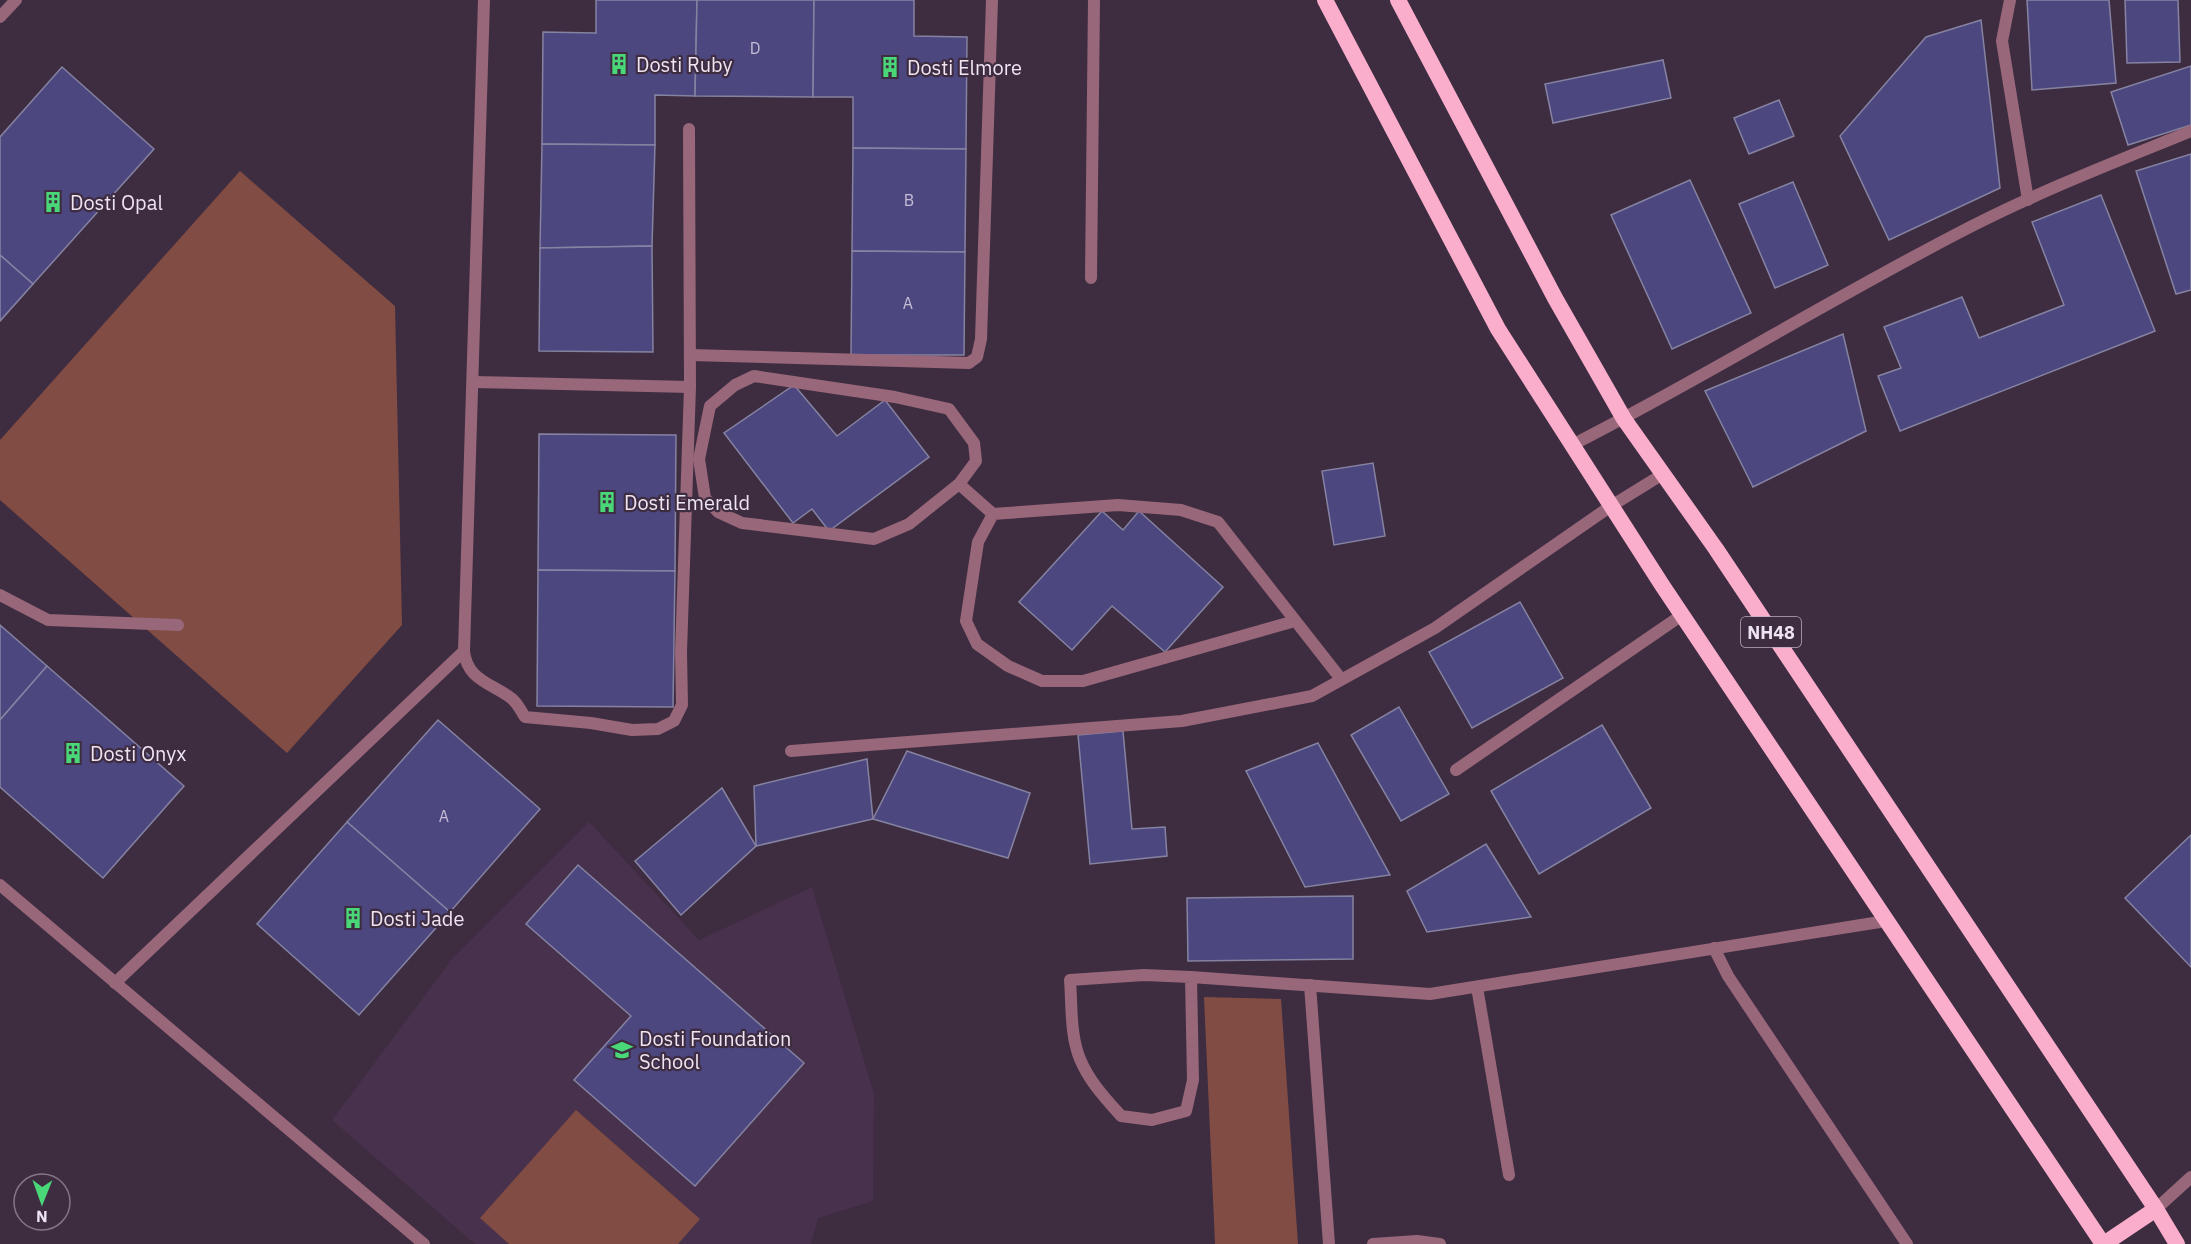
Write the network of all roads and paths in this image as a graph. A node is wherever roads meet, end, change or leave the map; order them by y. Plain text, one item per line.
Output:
1 (16, 0) edge
2 (484, 0) edge
3 (992, 0) edge
4 (1094, 0) edge
5 (1325, 0) edge
6 (1398, 0) edge
7 (2010, 0) edge
8 (0, 17) edge
9 (689, 129) dead end
10 (2191, 131) edge
11 (2028, 200) junction
12 (1091, 278) dead end
13 (690, 355) junction
14 (472, 382) junction
15 (690, 387) junction
16 (1624, 419) junction
17 (1572, 445) junction
18 (1663, 474) junction
19 (959, 484) junction
20 (1611, 507) junction
21 (993, 514) junction
22 (0, 595) edge
23 (1682, 615) junction
24 (1295, 621) junction
25 (178, 626) dead end
26 (464, 651) junction
27 (1341, 679) junction
28 (791, 751) dead end
29 (1456, 770) dead end
30 (0, 885) edge
31 (1887, 921) junction
32 (1714, 948) junction
33 (1191, 977) junction
34 (115, 983) junction
35 (1310, 986) junction
36 (1477, 987) junction
37 (1509, 1175) dead end
38 (2191, 1177) edge
39 (2156, 1209) junction
40 (424, 1244) edge
41 (1329, 1244) edge
42 (1373, 1244) edge
43 (1440, 1244) edge
44 (1907, 1244) edge
45 (2104, 1244) edge
46 (2177, 1244) edge

1 - 8 street
2 - 14 street
3 - 13 street
4 - 12 street
5 - 17 highway
6 - 16 highway, NH48
7 - 11 street
9 - 13 street
10 - 11 street
11 - 16 street
13 - 15 street
14 - 15 street
14 - 26 street
15 - 26 street
16 - 17 street
16 - 18 highway, NH48
17 - 20 highway
18 - 20 street
18 - 39 highway, NH48
19 - 19 street
19 - 21 street
20 - 23 highway
20 - 27 street
21 - 24 street
21 - 24 street
22 - 25 street
23 - 29 street
23 - 31 highway
24 - 27 street
26 - 34 street
27 - 28 street
30 - 34 street
31 - 32 street
31 - 45 highway
32 - 36 street
32 - 44 street
33 - 33 street
33 - 35 street
34 - 40 street
35 - 36 street
35 - 41 street
36 - 37 street
38 - 39 street
39 - 45 highway
39 - 46 highway, NH48
42 - 43 street

